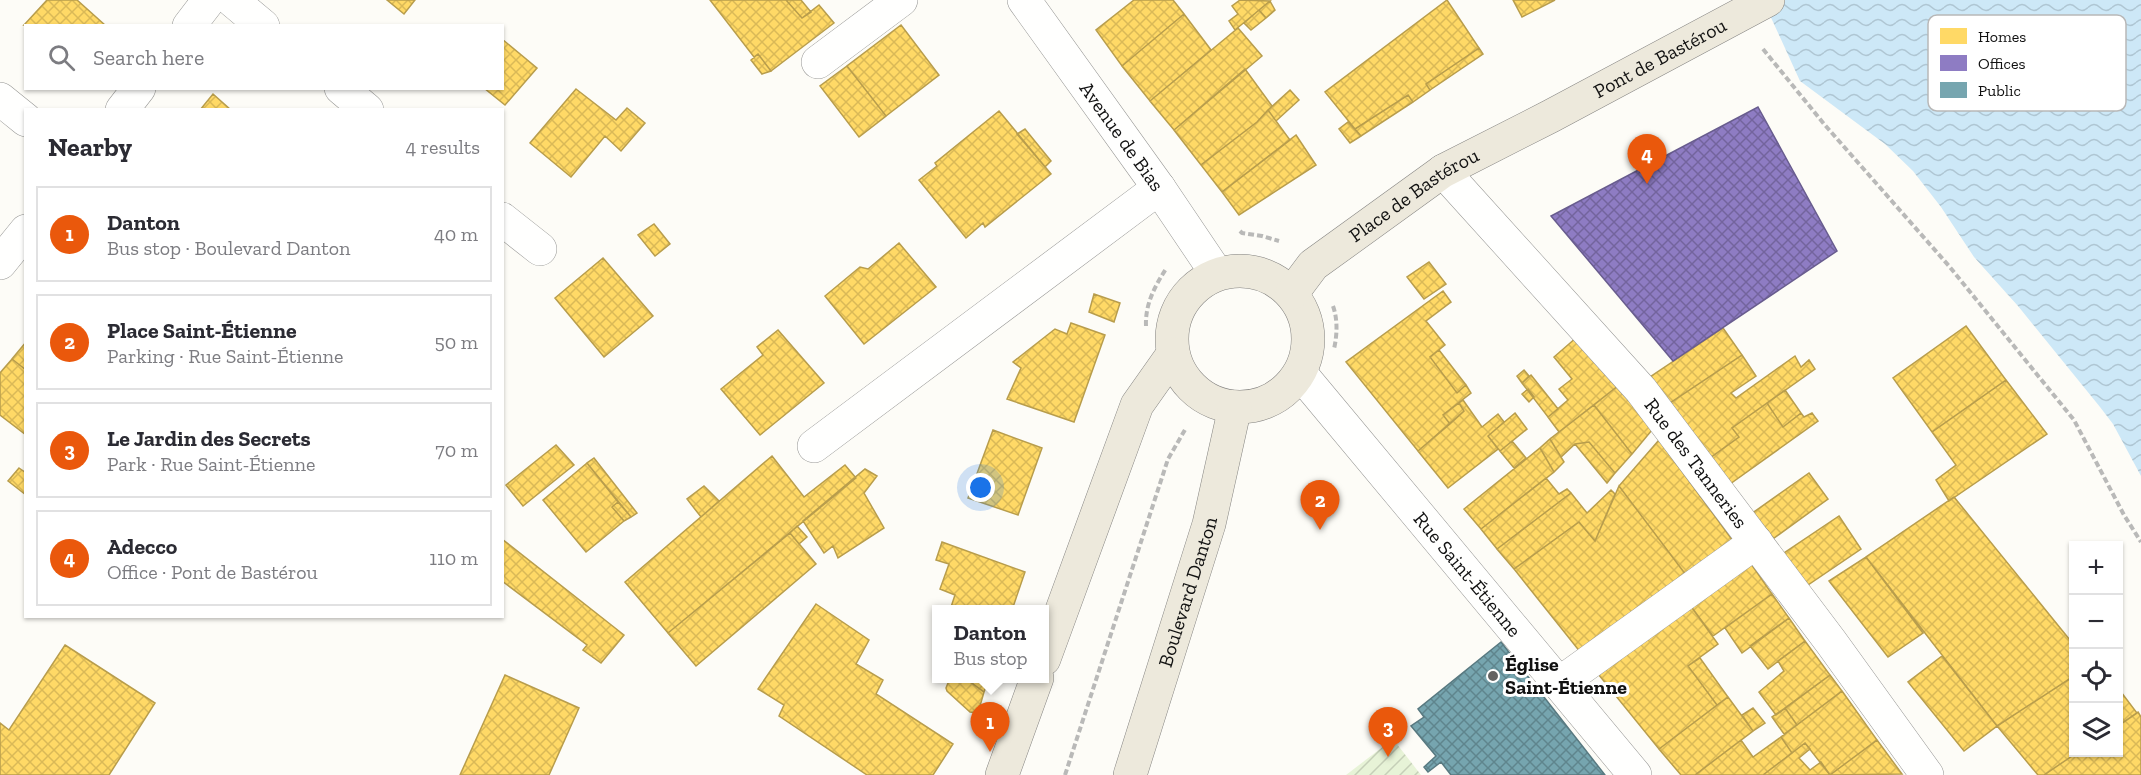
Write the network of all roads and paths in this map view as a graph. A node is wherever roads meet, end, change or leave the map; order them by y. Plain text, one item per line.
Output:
1 (209, 0) edge
2 (232, 0) edge
3 (901, 0) edge
4 (1024, 0) edge
5 (1768, 0) edge
6 (191, 24) edge
7 (261, 24) edge
8 (1762, 48) dead end
9 (818, 62) dead end
10 (137, 90) edge
11 (343, 90) edge
12 (0, 99) edge
13 (124, 108) edge
14 (365, 108) edge
15 (1551, 116) joint
16 (24, 118) edge
17 (1443, 171) junction
18 (1159, 188) junction
19 (504, 221) edge
20 (24, 233) edge
21 (1196, 244) junction
22 (540, 249) dead end
23 (0, 263) edge
24 (1313, 265) junction
25 (1217, 274) junction
26 (1292, 293) junction
27 (1165, 365) junction
28 (1308, 381) junction
29 (1233, 416) junction
30 (814, 446) dead end
31 (1756, 542) junction
32 (2141, 542) edge
33 (1049, 645) edge
34 (1035, 683) edge
35 (1560, 683) junction
36 (1002, 775) edge
37 (1065, 775) edge
38 (1130, 775) edge
39 (1635, 775) edge
40 (1927, 775) edge

1 - 6 street
2 - 7 street
3 - 9 street
4 - 18 street, Avenue de Bias
5 - 15 main road, Pont de Bastérou
8 - 32 path
10 - 13 street
11 - 14 street
12 - 16 street
15 - 17 main road, Place de Bastérou
17 - 24 main road, Place de Bastérou
17 - 31 street, Rue des Tanneries
18 - 21 street, Avenue de Bias
18 - 30 street
19 - 22 street
20 - 23 street
21 - 24 path
21 - 25 street, Avenue de Bias
21 - 27 path
24 - 26 main road, Place de Bastérou
24 - 28 path
25 - 26 main road
25 - 27 main road
26 - 28 main road
27 - 29 main road
27 - 33 main road
28 - 29 main road
28 - 35 street, Rue Saint-Étienne
29 - 37 path
29 - 38 main road, Boulevard Danton
31 - 35 street
31 - 40 street, Rue des Tanneries
34 - 36 main road
35 - 39 street, Rue Saint-Étienne

